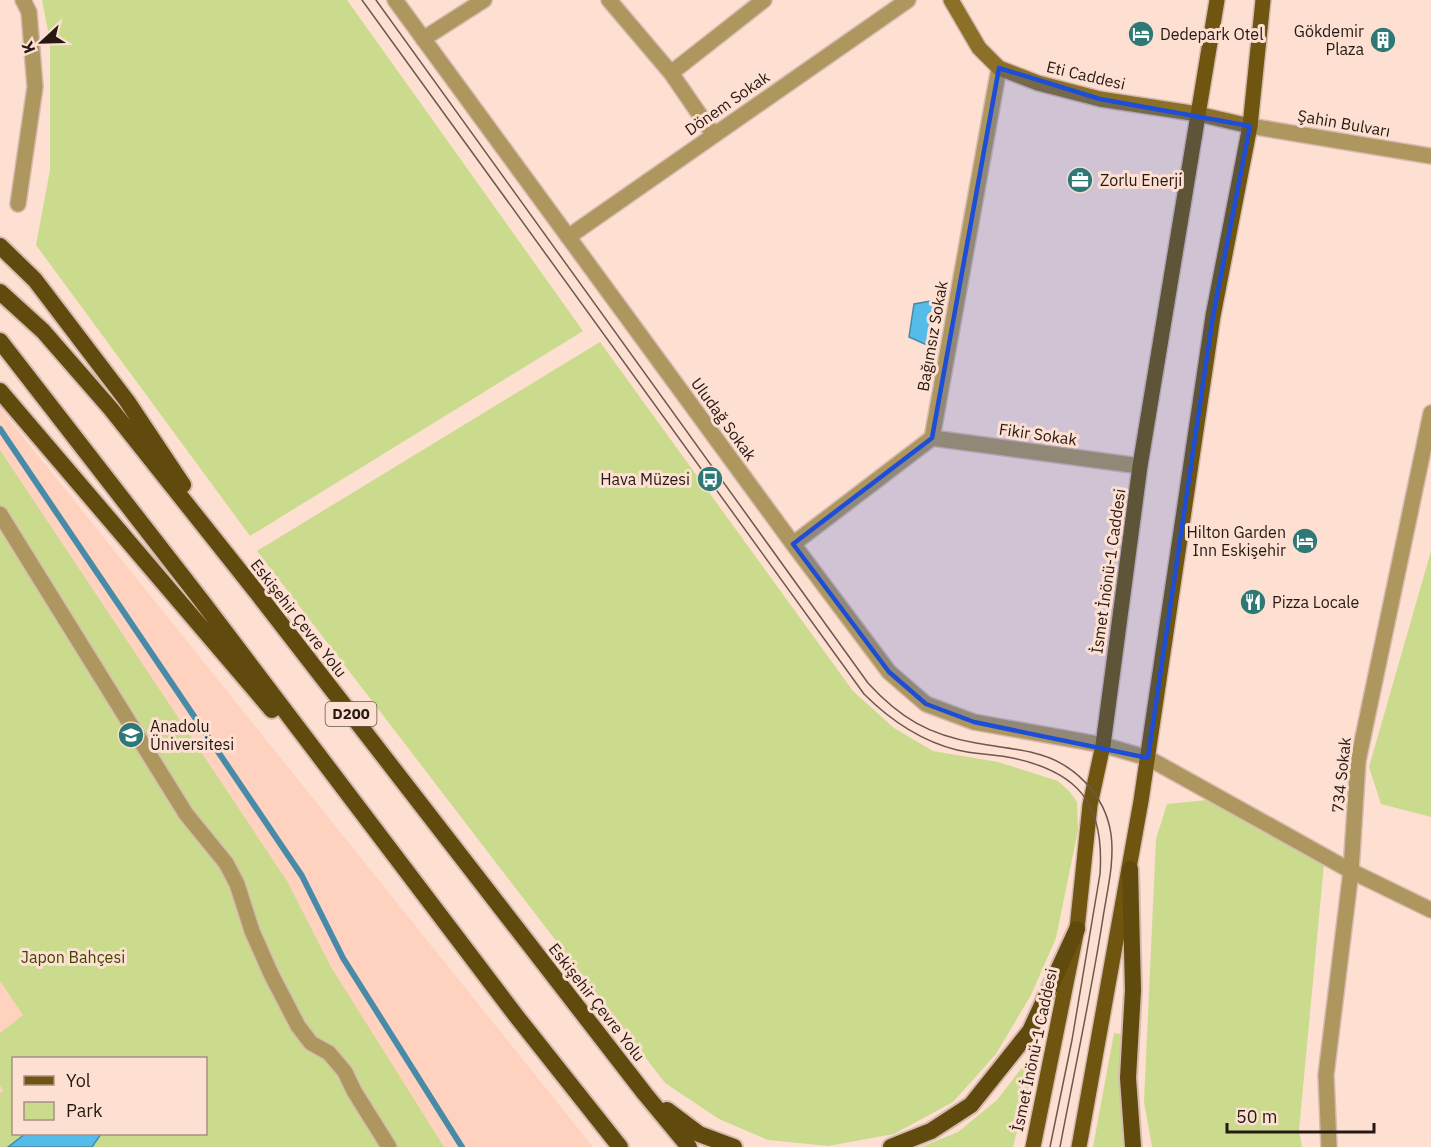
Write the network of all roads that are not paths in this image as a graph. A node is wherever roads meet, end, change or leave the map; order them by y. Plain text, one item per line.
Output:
1 (23, 0) edge
2 (395, 0) edge
3 (484, 0) edge
4 (609, 0) edge
5 (764, 0) edge
6 (908, 0) edge
7 (951, 0) edge
8 (1217, 0) edge
9 (1263, 0) edge
10 (423, 39) junction
11 (999, 68) junction
12 (671, 73) junction
13 (1198, 114) junction
14 (1250, 126) junction
15 (713, 134) junction
16 (1431, 156) edge
17 (18, 204) dead end
18 (568, 237) junction
19 (0, 246) edge
20 (0, 292) edge
21 (0, 341) edge
22 (0, 391) edge
23 (1431, 413) edge
24 (932, 438) junction
25 (1140, 466) junction
26 (0, 514) edge
27 (793, 544) junction
28 (258, 594) junction
29 (1103, 745) junction
30 (1148, 758) junction
31 (393, 852) junction
32 (1130, 869) junction
33 (1351, 871) junction
34 (1431, 910) edge
35 (1077, 929) junction
36 (645, 1094) junction
37 (604, 1128) junction
38 (389, 1147) edge
39 (615, 1147) edge
40 (620, 1147) edge
41 (689, 1147) edge
42 (734, 1147) edge
43 (891, 1147) edge
44 (1033, 1147) edge
45 (1079, 1147) edge
46 (1133, 1147) edge
47 (1329, 1147) edge

1 - 17 street
2 - 10 street, Uludağ Sokak
3 - 10 street
4 - 12 street
5 - 12 street
6 - 15 street, Dönem Sokak
7 - 11 main road, Eti Caddesi
8 - 13 main road, İsmet İnönü-1 Caddesi
9 - 14 main road
10 - 18 street, Uludağ Sokak
11 - 13 main road, Eti Caddesi
11 - 24 street, Bağımsız Sokak
12 - 15 street
13 - 14 main road, Eti Caddesi
13 - 25 main road, İsmet İnönü-1 Caddesi
14 - 16 street, Şahin Bulvarı
14 - 30 main road
15 - 18 street, Dönem Sokak
18 - 27 street, Uludağ Sokak
19 - 28 highway
20 - 28 highway, Eskişehir Çevre Yolu / D200
21 - 31 highway, D200
22 - 31 highway
23 - 33 street, 734 Sokak
24 - 25 street, Fikir Sokak
24 - 27 street
25 - 29 main road, İsmet İnönü-1 Caddesi
26 - 38 street
27 - 29 street, Uludağ Sokak
28 - 36 highway, Eskişehir Çevre Yolu / D200
29 - 30 street, Uludağ Sokak
29 - 35 main road, İsmet İnönü-1 Caddesi
30 - 32 main road
30 - 33 street, Uludağ Sokak
31 - 37 highway, D200
32 - 45 main road
32 - 46 highway
33 - 34 street, Uludağ Sokak
33 - 47 street, 734 Sokak
35 - 43 highway
35 - 44 main road, İsmet İnönü-1 Caddesi
36 - 41 highway, Eskişehir Çevre Yolu / D200
36 - 42 highway
37 - 39 highway
37 - 40 highway, D200

